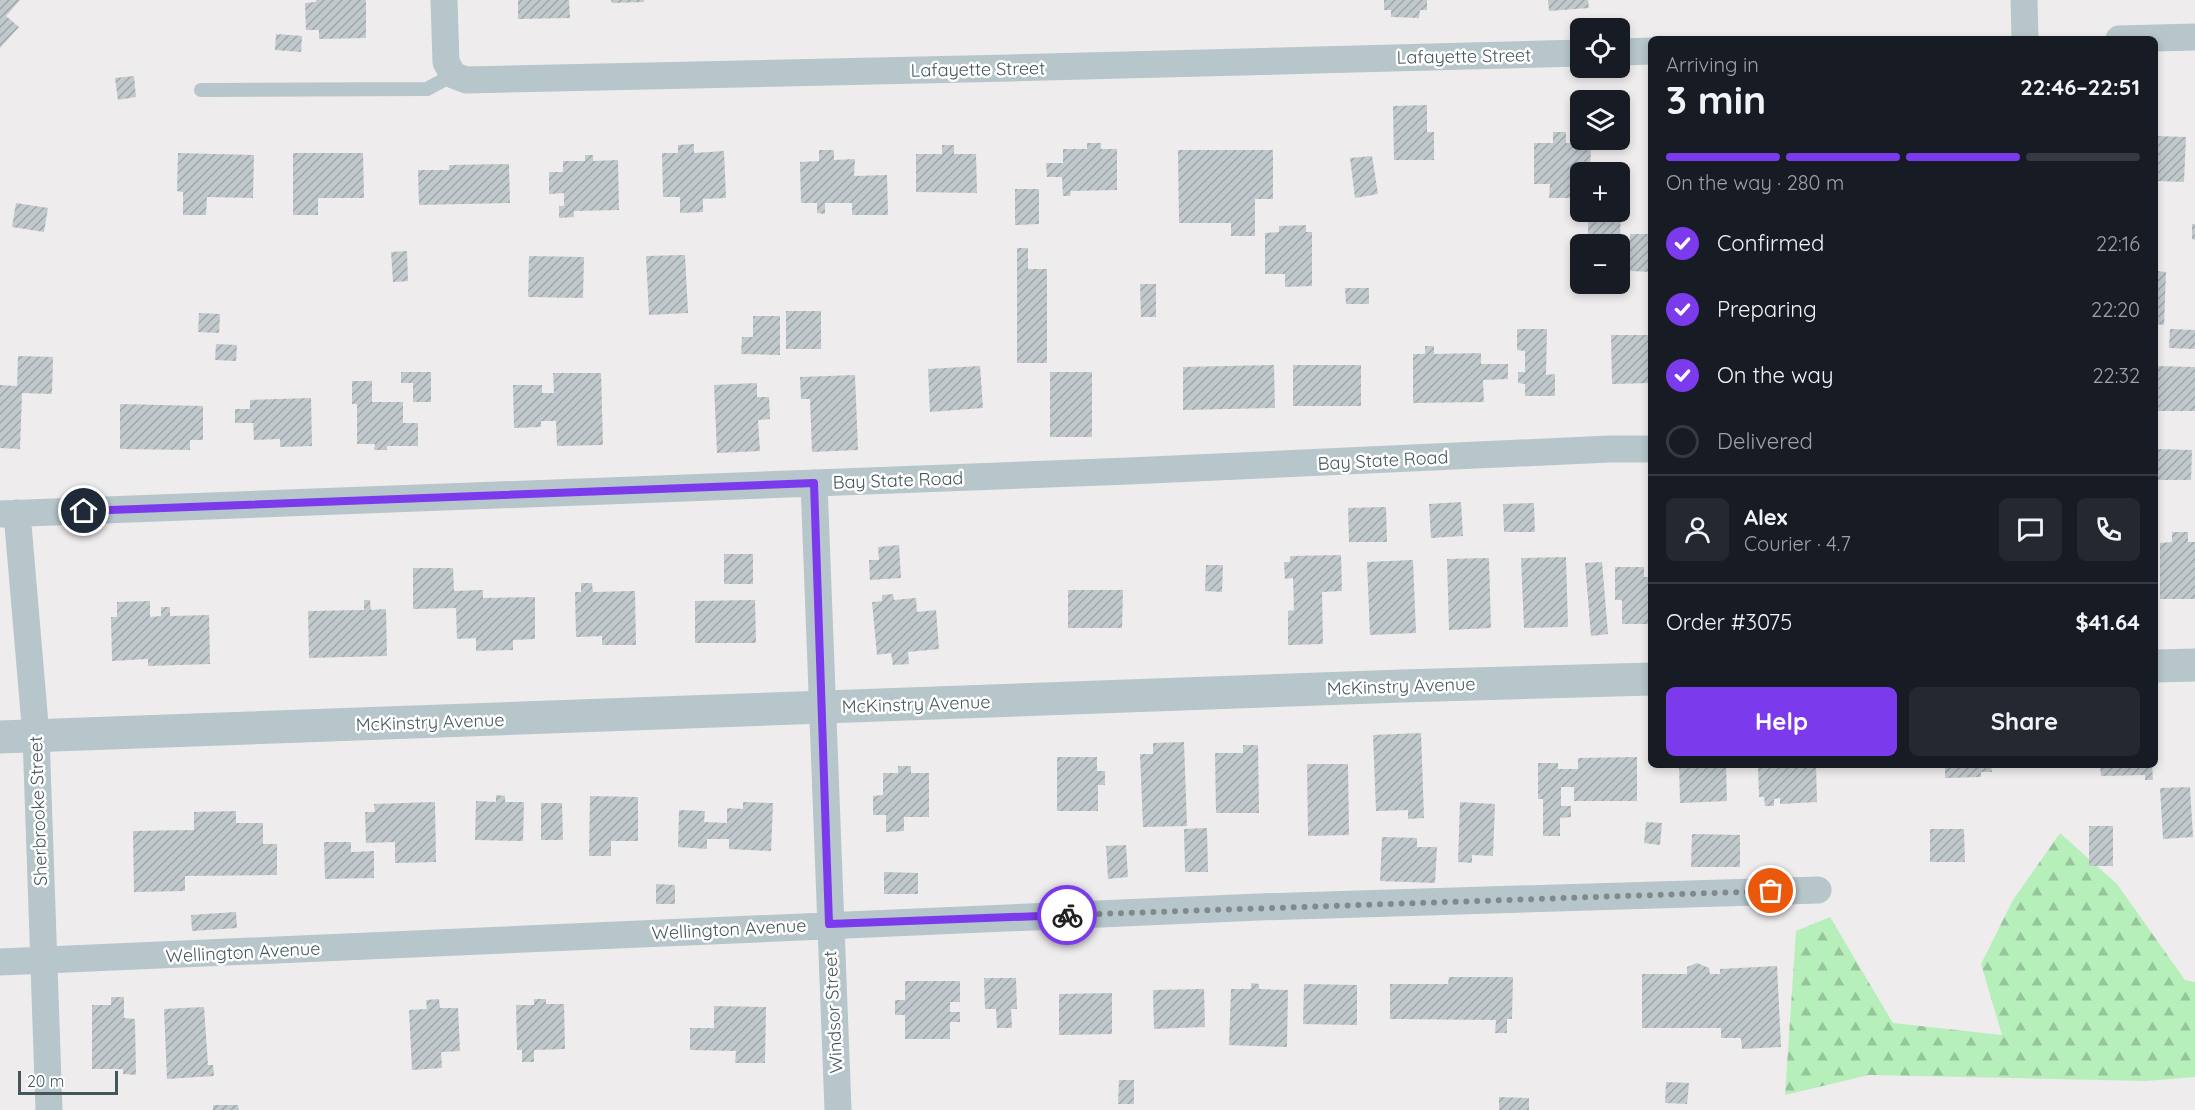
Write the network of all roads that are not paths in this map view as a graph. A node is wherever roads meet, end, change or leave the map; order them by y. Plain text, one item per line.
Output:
1 (444, 0) edge
2 (2024, 0) edge
3 (2025, 36) edge
4 (2195, 37) edge
5 (2158, 38) edge
6 (1648, 51) edge
7 (1630, 52) edge
8 (1570, 53) edge
9 (453, 75) junction
10 (201, 90) dead end
11 (1648, 449) edge
12 (814, 483) junction
13 (9, 514) edge
14 (2195, 665) edge
15 (2158, 666) edge
16 (1648, 680) edge
17 (822, 707) junction
18 (36, 736) junction
19 (0, 737) edge
20 (1818, 890) dead end
21 (829, 924) junction
22 (44, 961) junction
23 (0, 962) edge
24 (49, 1110) edge
25 (838, 1110) edge

1 - 9 street
2 - 3 street
4 - 5 street
6 - 7 street
8 - 9 street, Lafayette Street
9 - 10 lane
11 - 12 street, Bay State Road
12 - 13 street, Bay State Road
12 - 17 street, Windsor Street
13 - 18 street, Sherbrooke Street
14 - 15 street
16 - 17 street, McKinstry Avenue
17 - 18 street, McKinstry Avenue
17 - 21 street, Windsor Street
18 - 19 street, McKinstry Avenue
18 - 22 street, Sherbrooke Street
20 - 21 street, Wellington Avenue
21 - 22 street, Wellington Avenue
21 - 25 street, Windsor Street
22 - 23 street, Wellington Avenue
22 - 24 street, Sherbrooke Street

